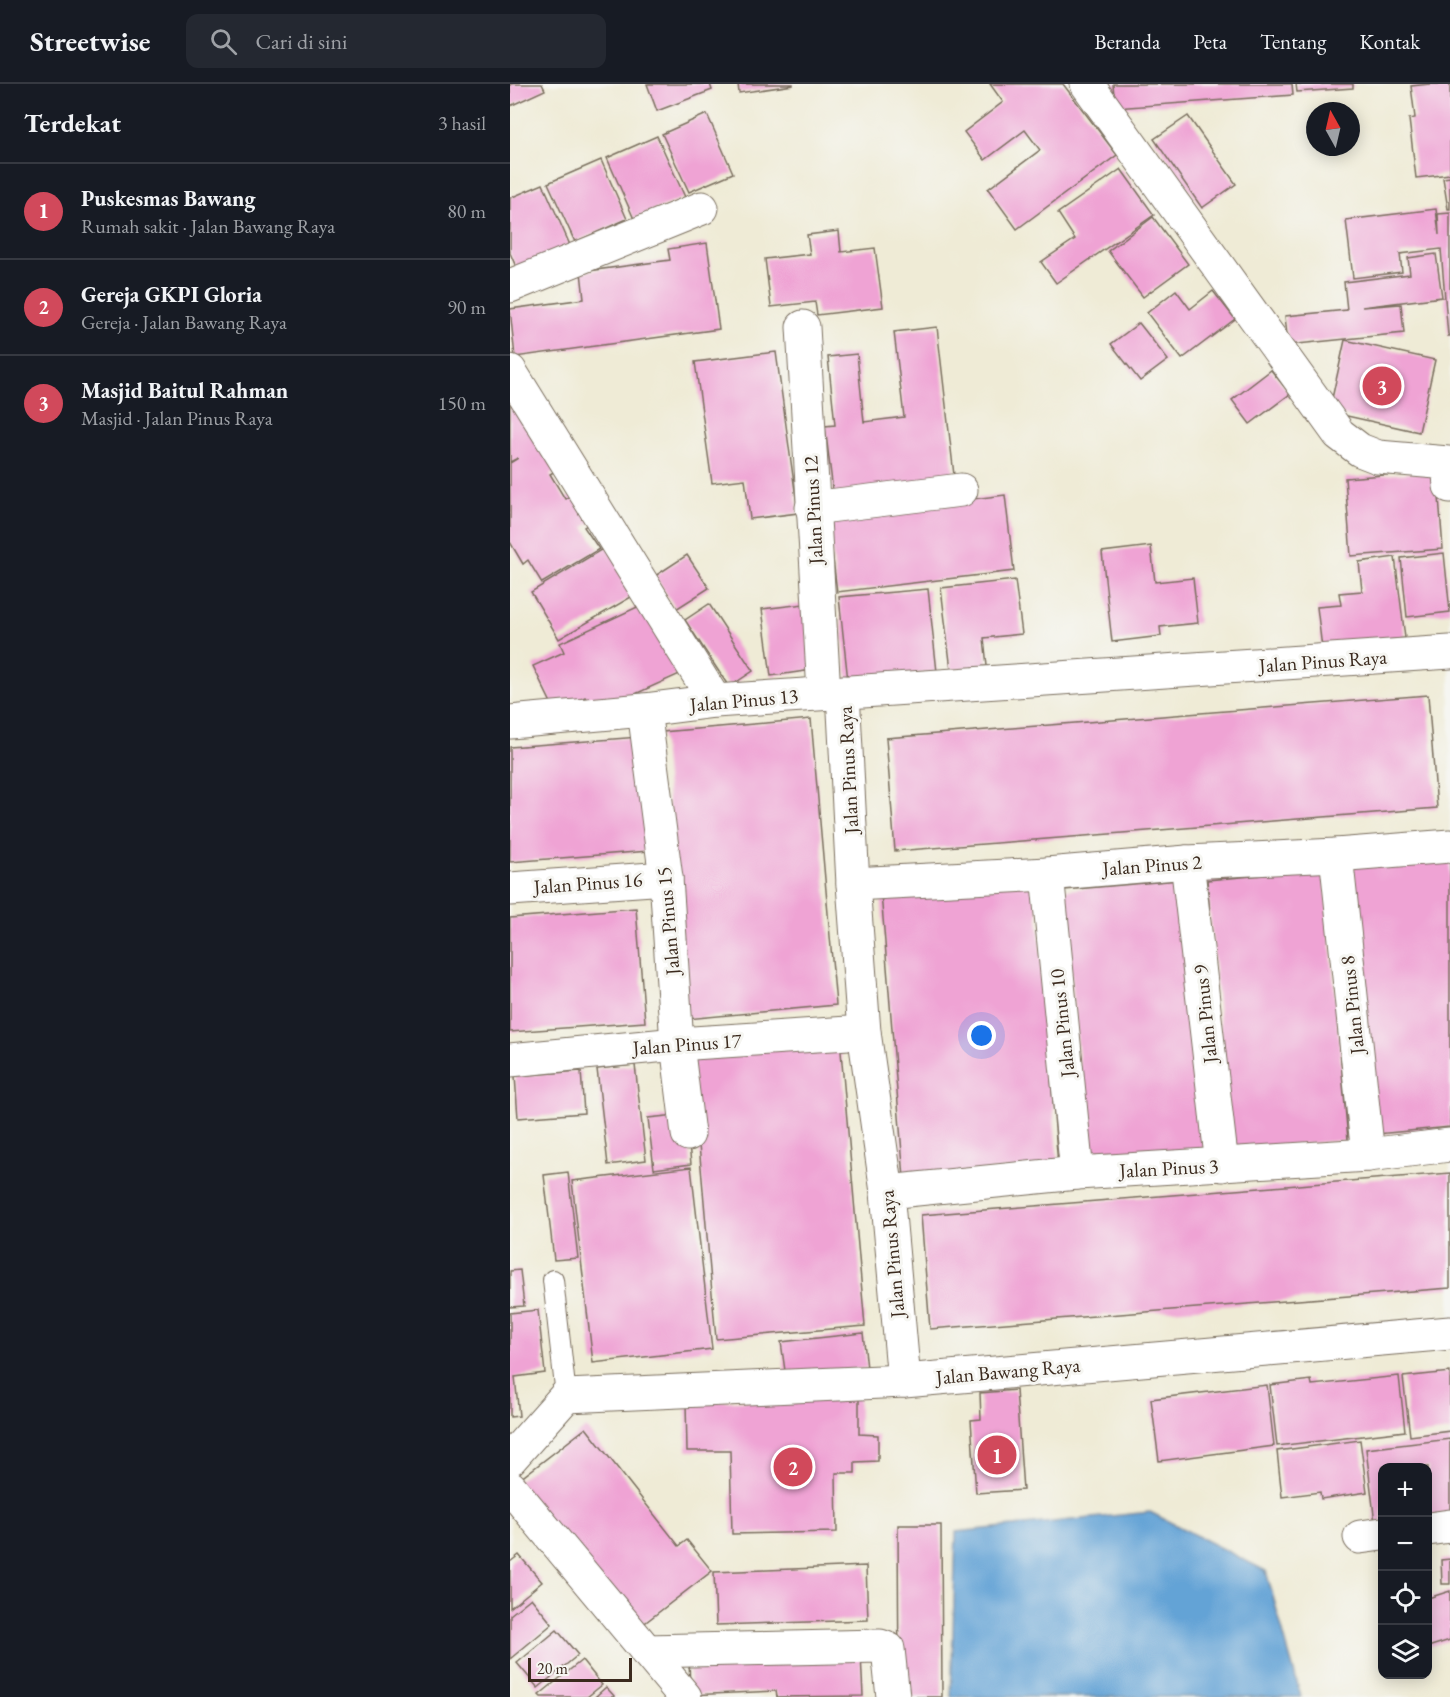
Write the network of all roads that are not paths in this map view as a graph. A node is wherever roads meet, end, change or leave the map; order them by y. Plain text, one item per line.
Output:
1 (1088, 84) edge
2 (702, 208) dead end
3 (510, 286) edge
4 (803, 327) dead end
5 (510, 370) edge
6 (1449, 470) edge
7 (961, 490) dead end
8 (812, 508) junction
9 (1450, 652) edge
10 (834, 693) junction
11 (716, 701) junction
12 (644, 710) junction
13 (510, 722) edge
14 (1450, 846) edge
15 (1336, 855) junction
16 (1187, 862) junction
17 (1047, 874) junction
18 (666, 878) junction
19 (854, 884) junction
20 (510, 889) edge
21 (864, 1032) junction
22 (677, 1044) junction
23 (510, 1060) edge
24 (688, 1134) dead end
25 (1450, 1145) edge
26 (1368, 1155) junction
27 (1222, 1165) junction
28 (1077, 1173) junction
29 (887, 1192) junction
30 (552, 1280) dead end
31 (1450, 1333) edge
32 (904, 1381) junction
33 (566, 1396) junction
34 (510, 1459) edge
35 (510, 1487) edge
36 (1450, 1526) edge
37 (1432, 1528) edge
38 (646, 1651) junction
39 (685, 1697) edge
40 (893, 1697) edge

1 - 6 street
2 - 3 street
4 - 8 street, Jalan Pinus 12
5 - 11 street
7 - 8 street
8 - 10 street, Jalan Pinus 12
9 - 10 street, Jalan Pinus Raya
10 - 11 street, Jalan Pinus 13
10 - 19 street, Jalan Pinus Raya
11 - 12 street, Jalan Pinus 13
12 - 13 street, Jalan Pinus 13
12 - 18 street, Jalan Pinus 15
14 - 15 street, Jalan Pinus 2
15 - 16 street, Jalan Pinus 2
15 - 26 street, Jalan Pinus 8
16 - 17 street, Jalan Pinus 2
16 - 27 street, Jalan Pinus 9
17 - 19 street, Jalan Pinus 2
17 - 28 street, Jalan Pinus 10
18 - 20 street, Jalan Pinus 16
18 - 22 street, Jalan Pinus 15
19 - 21 street, Jalan Pinus Raya
21 - 22 street, Jalan Pinus 17
21 - 29 street, Jalan Pinus Raya
22 - 23 street, Jalan Pinus 17
22 - 24 street, Jalan Pinus 15
25 - 26 street, Jalan Pinus 3
26 - 27 street, Jalan Pinus 3
27 - 28 street, Jalan Pinus 3
28 - 29 street, Jalan Pinus 3
29 - 32 street, Jalan Pinus Raya
30 - 33 lane
31 - 32 street, Jalan Bawang Raya
32 - 33 street, Jalan Bawang Raya
33 - 34 street
35 - 38 street
36 - 37 street
38 - 39 street
38 - 40 street

